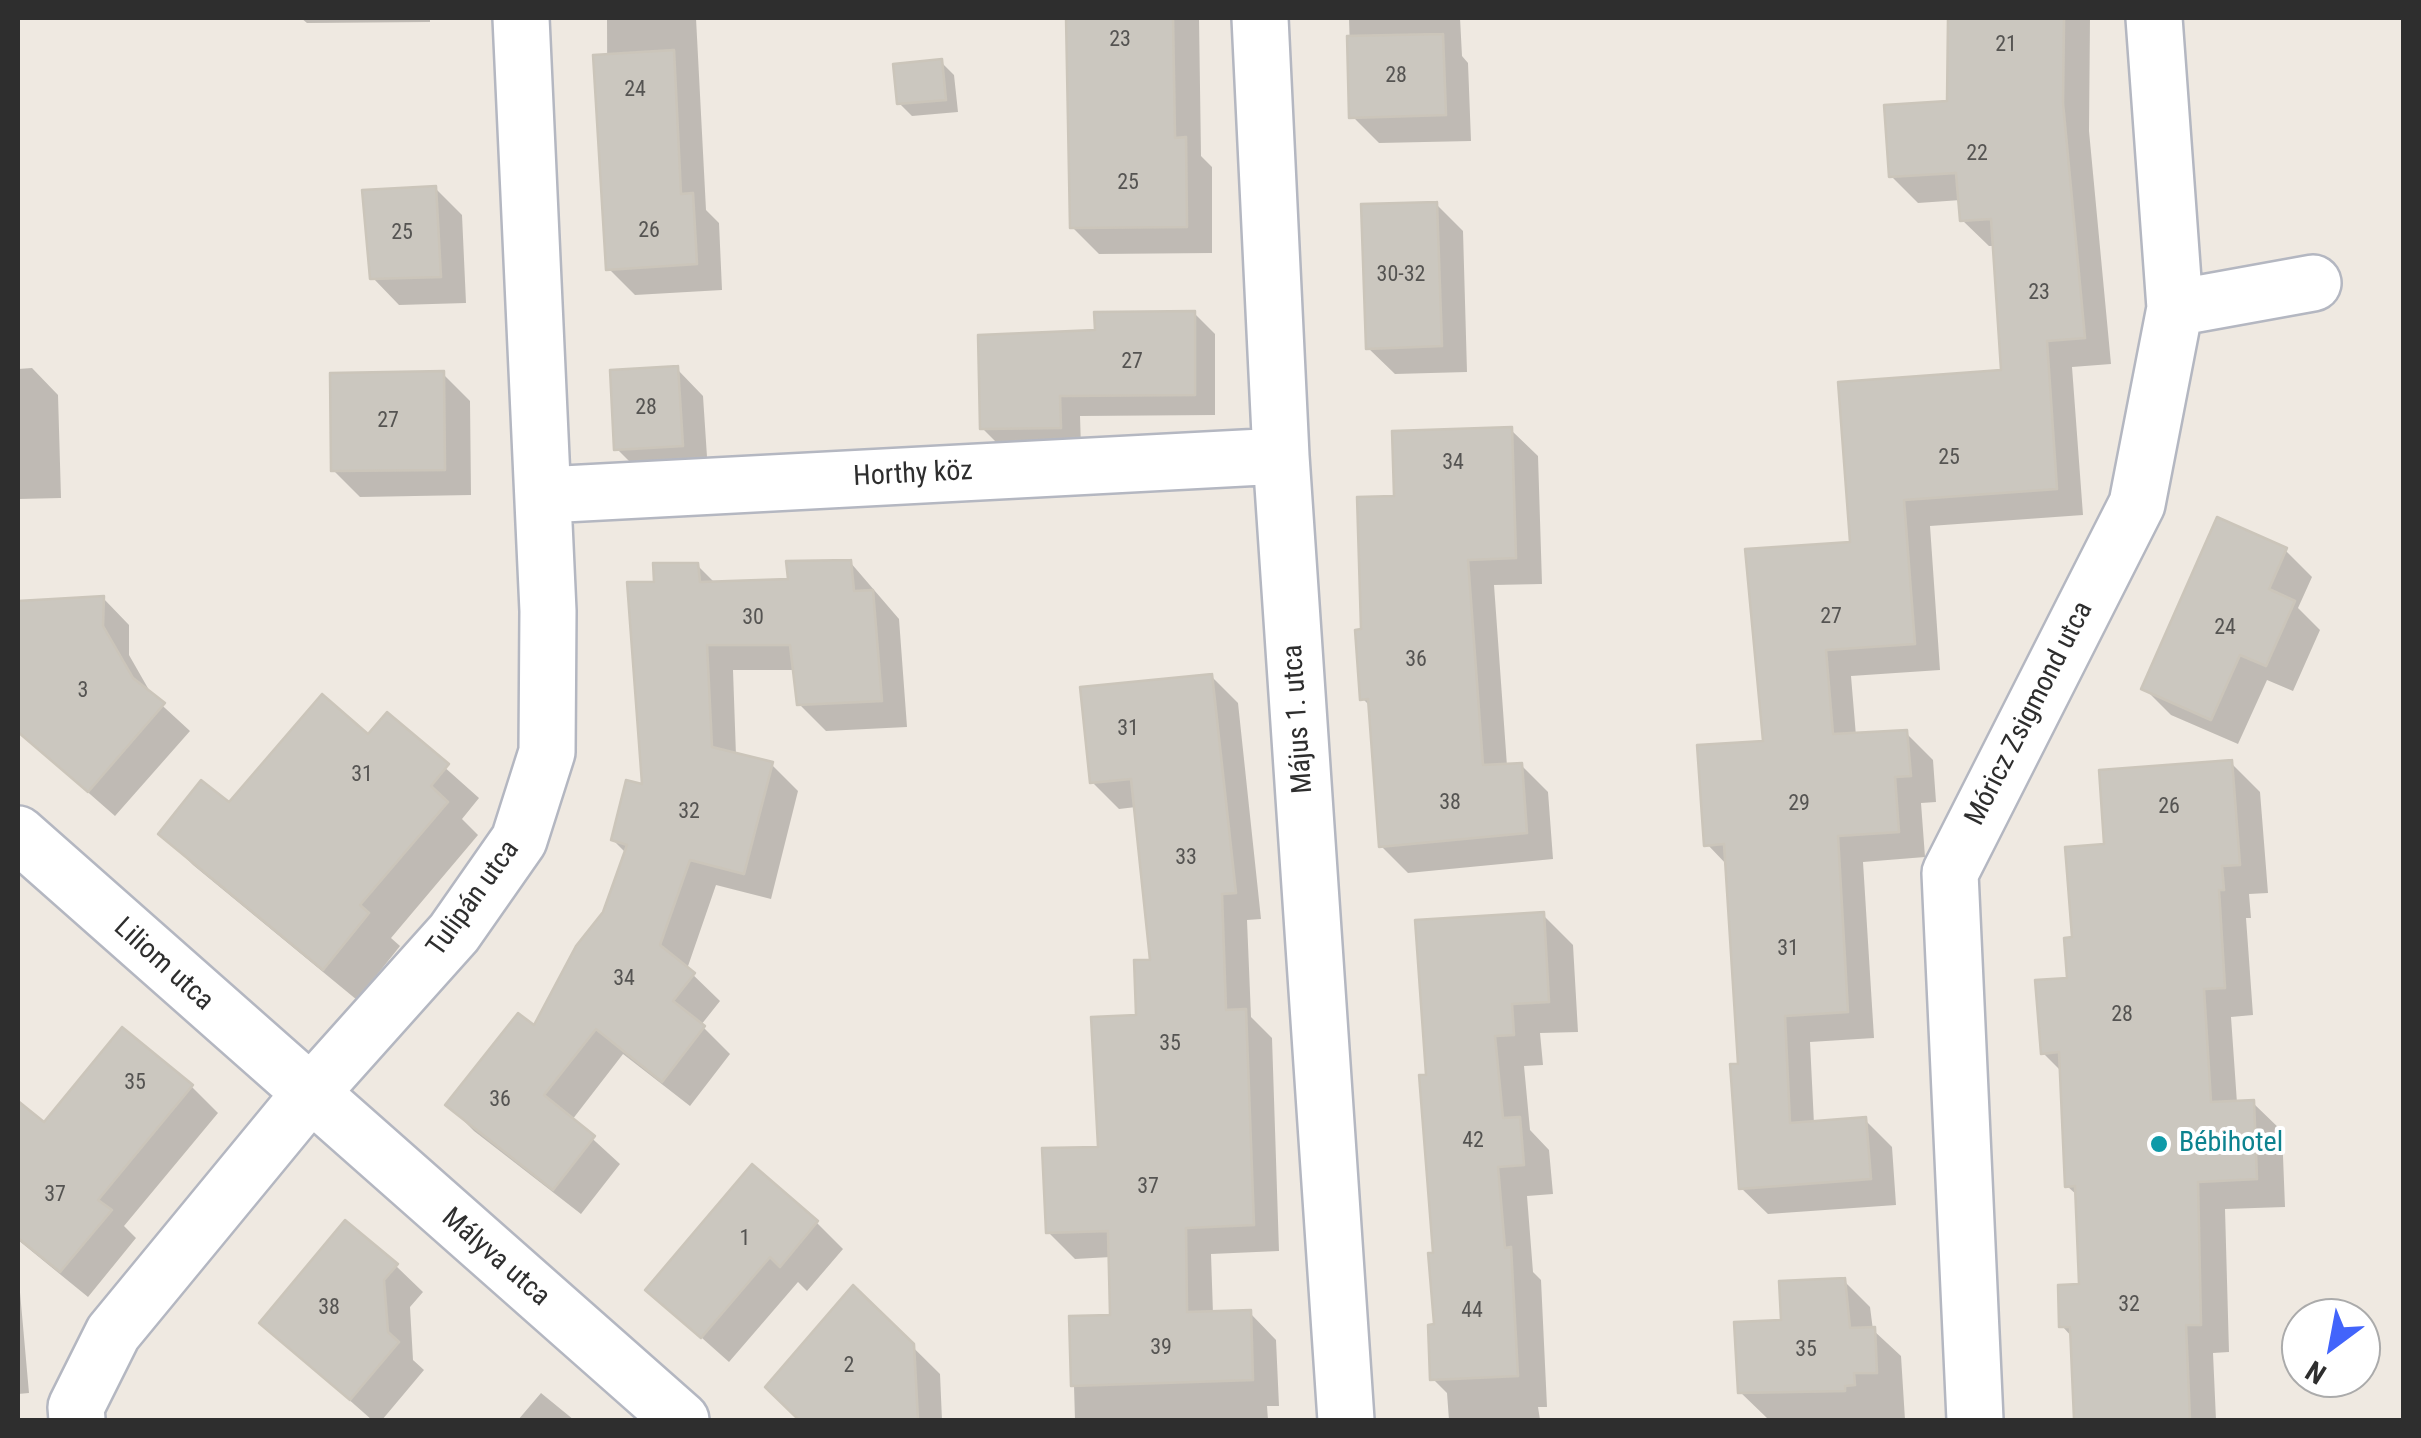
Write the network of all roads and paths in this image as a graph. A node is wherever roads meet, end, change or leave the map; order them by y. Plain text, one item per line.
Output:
1 (522, 18) edge
2 (1260, 18) edge
3 (2154, 18) edge
4 (2313, 283) dead end
5 (2176, 308) junction
6 (1281, 456) junction
7 (546, 495) junction
8 (18, 834) edge
9 (310, 1095) junction
10 (76, 1420) edge
11 (681, 1420) edge
12 (1346, 1420) edge
13 (1975, 1420) edge

1 - 7 street, Tulipán utca
2 - 6 street, Május 1. utca
3 - 5 street, Móricz Zsigmond utca
4 - 5 street
5 - 13 street, Móricz Zsigmond utca
6 - 7 street, Horthy köz
6 - 12 street, Május 1. utca
7 - 9 street, Tulipán utca
8 - 9 street, Liliom utca
9 - 10 street, Tulipán utca
9 - 11 street, Mályva utca

